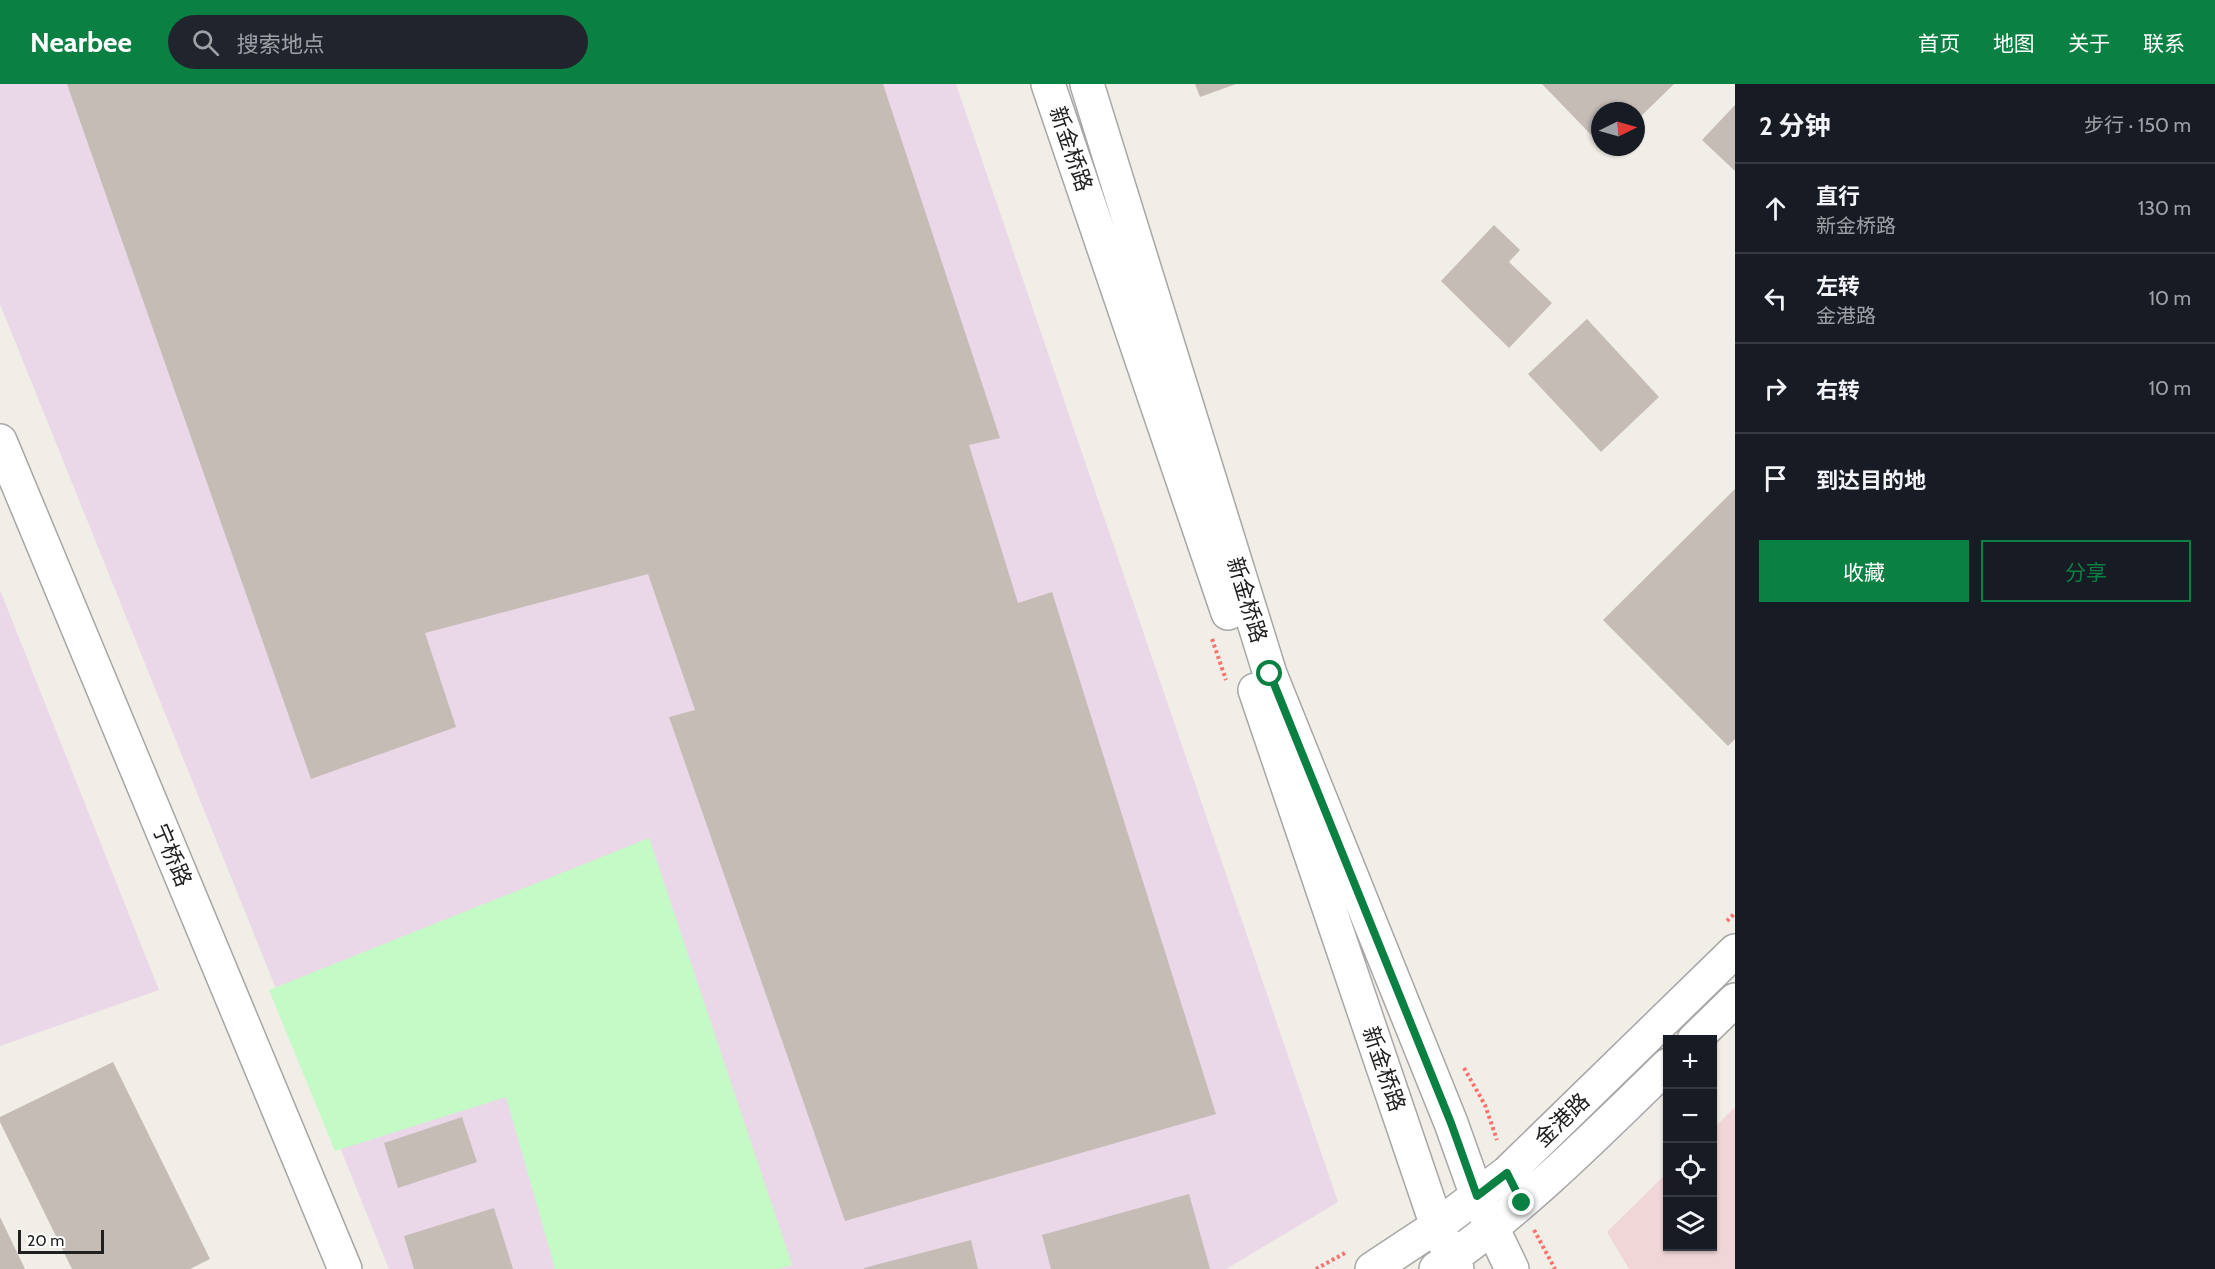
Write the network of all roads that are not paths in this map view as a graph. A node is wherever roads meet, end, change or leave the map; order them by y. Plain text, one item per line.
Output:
1 (1048, 84) edge
2 (1087, 84) edge
3 (0, 441) edge
4 (1727, 940) edge
5 (1735, 1000) edge
6 (1699, 1035) edge
7 (1663, 1070) edge
8 (1472, 1182) junction
9 (1437, 1226) junction
10 (1491, 1228) junction
11 (1362, 1259) edge
12 (1448, 1266) edge
13 (345, 1269) edge
14 (1512, 1269) edge

1 - 9 street, 新金桥路
2 - 8 street, 新金桥路
3 - 13 street, 宁桥路
4 - 8 street, 金港路
5 - 6 street
7 - 10 street, 金港路
8 - 9 street, 金港路
8 - 10 street, 新金桥路
9 - 11 street, 金港路
9 - 12 street, 新金桥路
10 - 12 street, 金港路
10 - 14 street, 新金桥路

